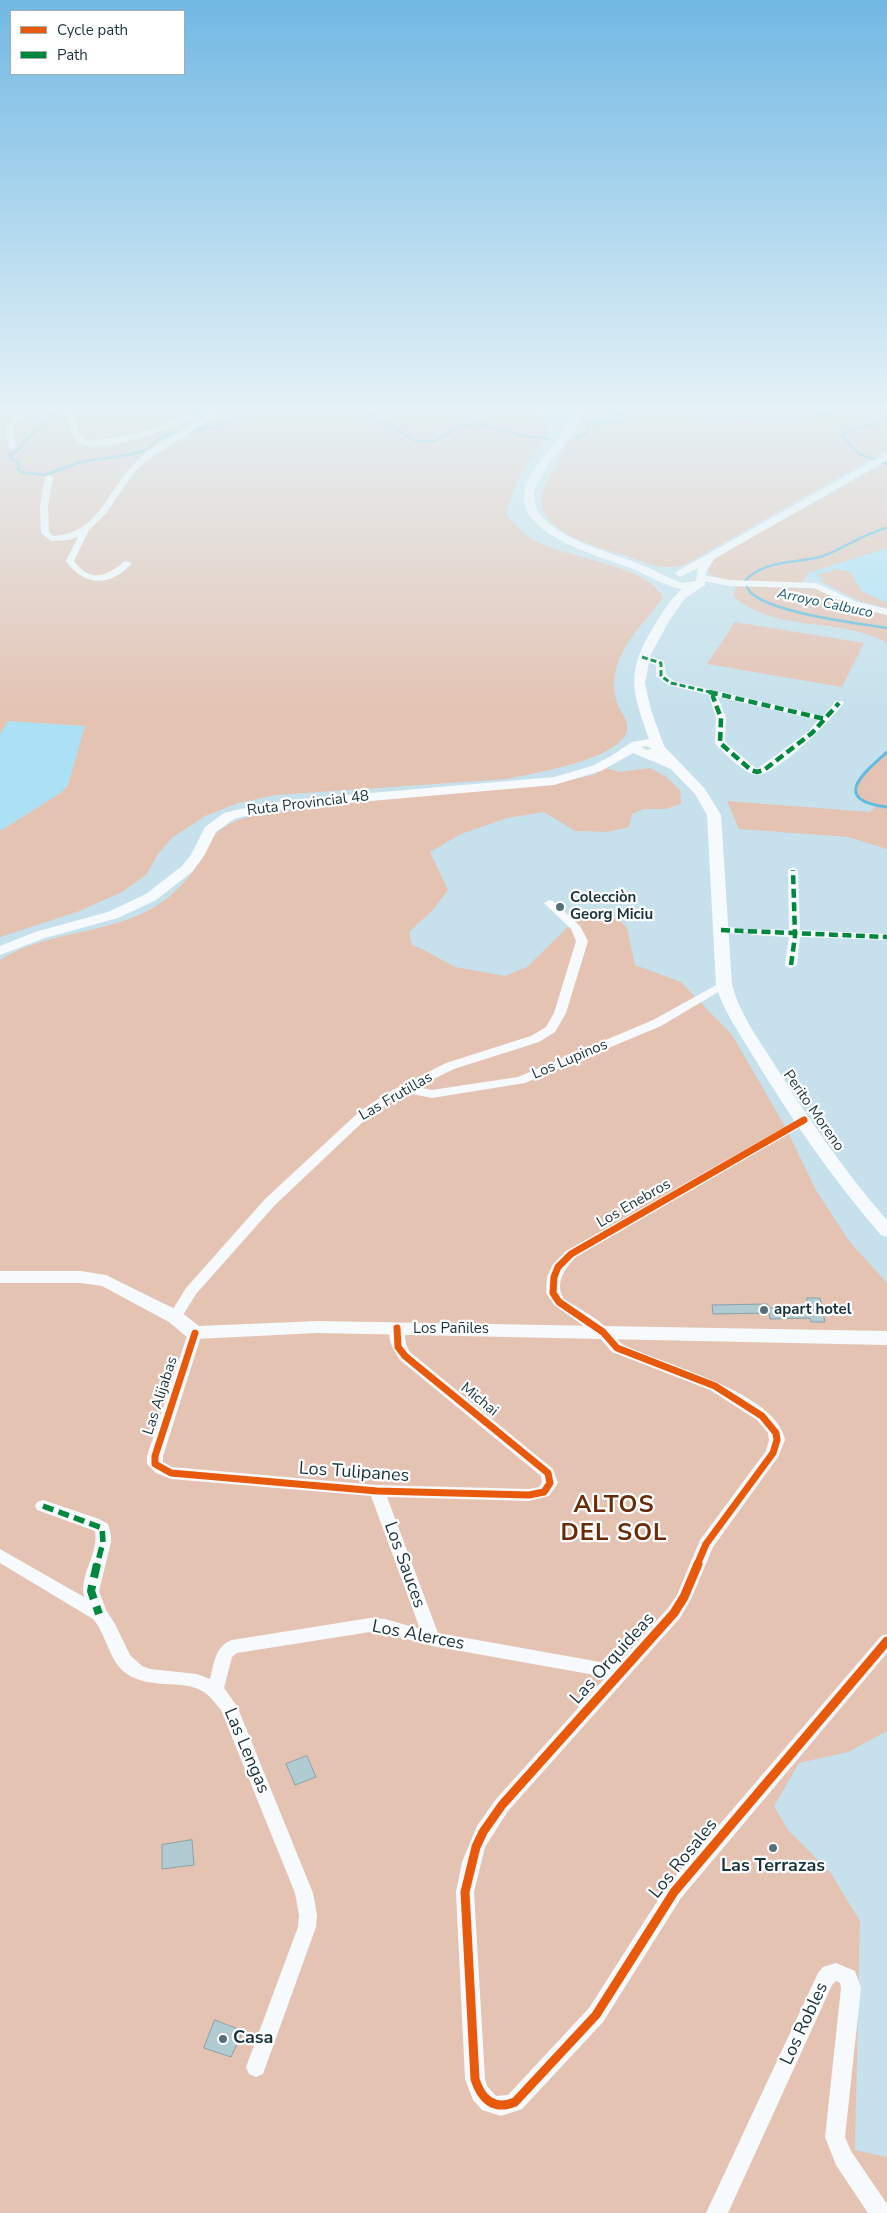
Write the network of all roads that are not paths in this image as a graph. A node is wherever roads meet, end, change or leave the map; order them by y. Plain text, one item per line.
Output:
1 (44, 508) edge
2 (105, 508) edge
3 (532, 508) edge
4 (795, 508) edge
5 (85, 530) junction
6 (713, 555) junction
7 (128, 563) dead end
8 (676, 578) junction
9 (699, 581) junction
10 (887, 612) edge
11 (639, 657) junction
12 (711, 693) junction
13 (840, 703) dead end
14 (825, 719) junction
15 (647, 750) junction
16 (793, 870) dead end
17 (549, 904) dead end
18 (721, 930) junction
19 (741, 932) dead end
20 (753, 932) dead end
21 (795, 934) junction
22 (887, 937) edge
23 (0, 951) edge
24 (791, 965) dead end
25 (724, 985) junction
26 (406, 1089) junction
27 (804, 1120) junction
28 (887, 1231) edge
29 (0, 1277) edge
30 (175, 1317) junction
31 (397, 1328) junction
32 (603, 1332) junction
33 (195, 1333) junction
34 (887, 1338) edge
35 (158, 1467) joint
36 (548, 1488) joint
37 (377, 1491) junction
38 (43, 1506) dead end
39 (0, 1555) edge
40 (99, 1614) junction
41 (432, 1639) junction
42 (887, 1640) edge
43 (620, 1673) junction
44 (216, 1691) junction
45 (256, 2068) dead end
46 (485, 2101) joint
47 (717, 2213) edge
48 (881, 2213) edge

1 - 5 street
2 - 5 street
3 - 8 main road
4 - 6 main road
5 - 7 street
6 - 8 main road
6 - 9 main road
8 - 9 main road
8 - 11 main road
9 - 10 street
9 - 11 main road
11 - 12 street
11 - 15 main road
11 - 15 main road
12 - 14 street
12 - 14 street
13 - 14 street
15 - 18 main road, Perito Moreno
15 - 23 main road, Ruta Provincial 48
16 - 21 street
17 - 26 street, Las Frutillas
18 - 19 street
18 - 25 main road, Perito Moreno
20 - 21 street
21 - 22 street
21 - 24 street
25 - 26 street, Los Lupinos
25 - 27 main road, Perito Moreno
26 - 30 street, Las Frutillas
27 - 28 main road, Perito Moreno
27 - 32 street, Los Enebros
29 - 30 main road
30 - 33 main road
31 - 32 main road, Los Pañiles
31 - 33 main road, Los Pañiles
31 - 36 street, Michai
32 - 34 main road, Los Pañiles
32 - 43 street, Las Orquideas
33 - 35 street, Las Alijabas
35 - 37 street, Los Tulipanes
36 - 37 street, Los Tulipanes
37 - 41 street, Los Sauces
38 - 40 street
39 - 40 street, Las Lengas
40 - 44 street, Las Lengas
41 - 43 street, Los Alerces
41 - 44 street, Los Alerces
42 - 46 street, Los Rosales
43 - 46 street, Las Orquideas
44 - 45 street, Las Lengas
47 - 48 street, Los Robles

